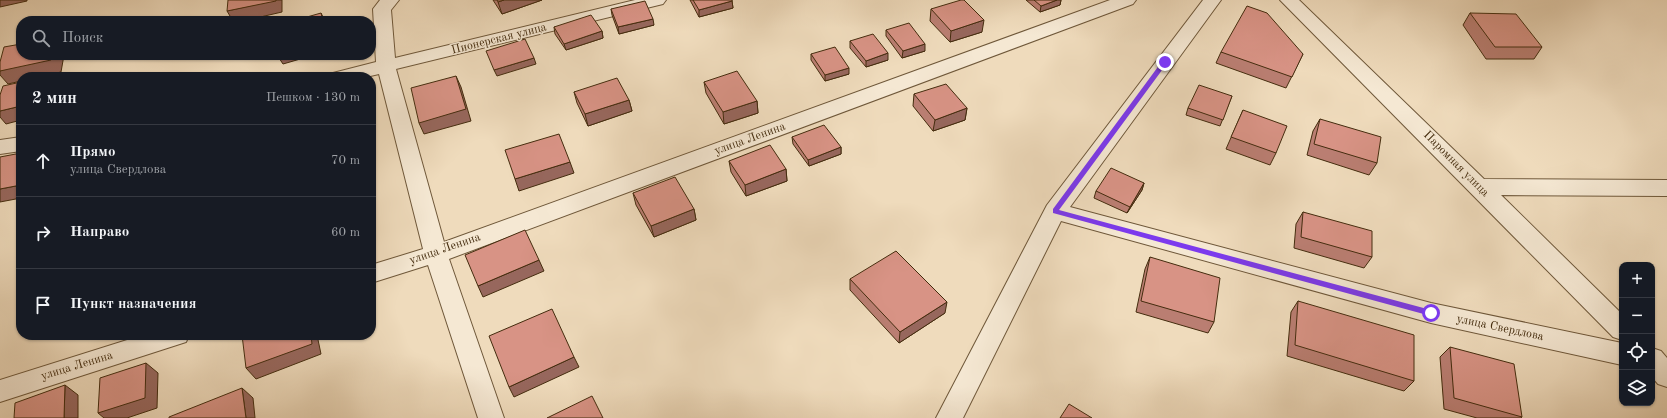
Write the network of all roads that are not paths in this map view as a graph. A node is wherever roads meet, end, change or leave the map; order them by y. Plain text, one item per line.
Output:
1 (657, 0) edge
2 (1127, 0) edge
3 (1212, 0) edge
4 (1289, 0) edge
5 (380, 3) edge
6 (386, 66) junction
7 (361, 72) edge
8 (16, 145) edge
9 (0, 147) edge
10 (1478, 187) junction
11 (1667, 188) edge
12 (1055, 211) junction
13 (436, 254) junction
14 (376, 272) edge
15 (1619, 327) edge
16 (161, 340) edge
17 (1619, 353) edge
18 (0, 391) edge
19 (491, 418) edge
20 (949, 418) edge

1 - 6 street, Пионерская улица
2 - 13 street, улица Ленина
3 - 12 street
4 - 10 street, Паромная улица
5 - 6 street
6 - 7 street, Пионерская улица
6 - 13 street
8 - 9 street
10 - 11 street
10 - 15 street, Паромная улица
12 - 17 street, улица Свердлова
12 - 20 street
13 - 14 street, улица Ленина
13 - 19 street
16 - 18 street, улица Ленина

